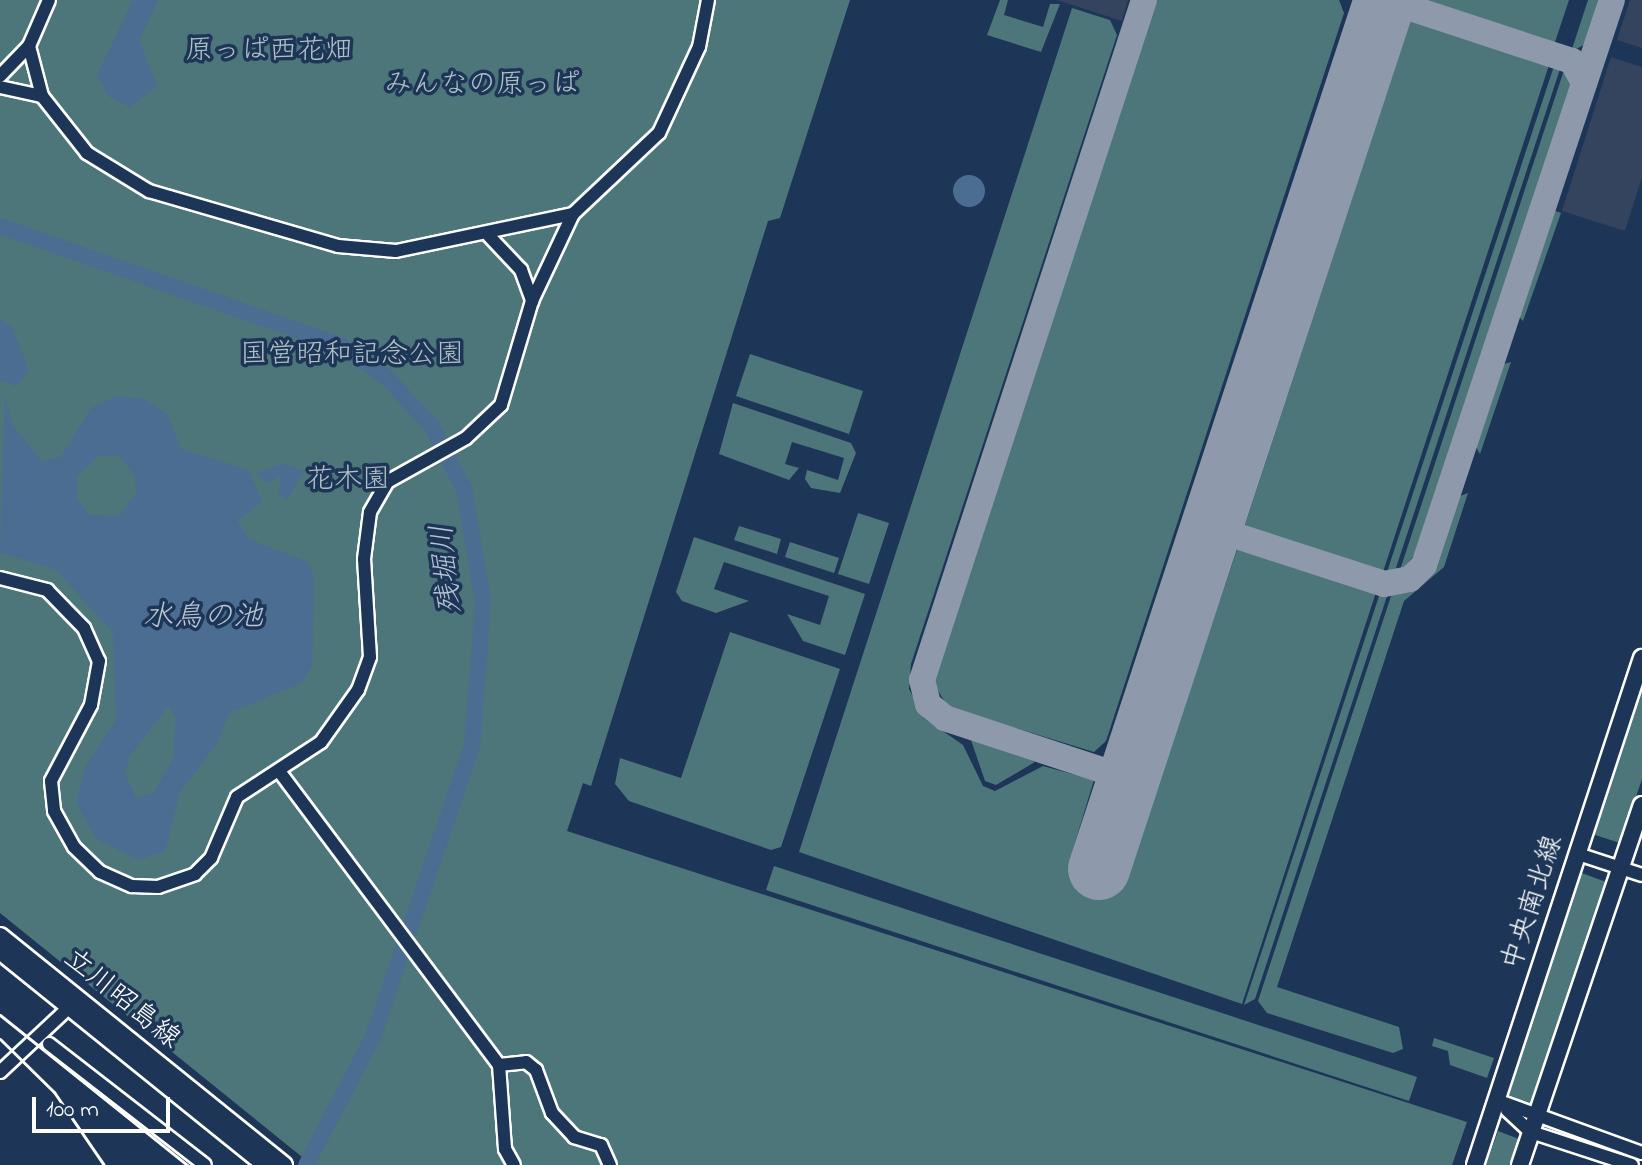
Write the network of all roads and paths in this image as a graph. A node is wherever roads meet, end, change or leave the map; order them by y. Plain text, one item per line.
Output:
1 (49, 0) edge
2 (708, 0) edge
3 (29, 46) junction
4 (0, 76) edge
5 (0, 87) edge
6 (42, 96) junction
7 (573, 214) junction
8 (489, 236) junction
9 (532, 301) junction
10 (0, 578) edge
11 (1642, 658) edge
12 (279, 771) junction
13 (1642, 805) edge
14 (1578, 854) junction
15 (1621, 868) junction
16 (1642, 875) edge
17 (0, 936) edge
18 (0, 951) edge
19 (74, 1004) junction
20 (49, 1044) dead end
21 (499, 1065) junction
22 (0, 1072) edge
23 (1496, 1100) junction
24 (1534, 1125) junction
25 (1642, 1153) edge
26 (277, 1164) edge
27 (205, 1165) edge
28 (514, 1165) edge
29 (610, 1165) edge
30 (1475, 1165) edge
31 (1520, 1165) edge
32 (1632, 1165) edge

1 - 3 street
2 - 7 street
3 - 4 street
3 - 6 street
5 - 6 street
6 - 8 street
7 - 8 street
7 - 9 street
8 - 9 street
9 - 12 street
10 - 12 street
11 - 14 main road, 中央南北線
12 - 21 street
13 - 15 main road
14 - 15 street
14 - 23 main road, 中央南北線
15 - 16 street
15 - 24 main road
17 - 19 main road, 立川昭島線
18 - 19 main road, 立川昭島線
19 - 22 street
19 - 26 main road, 立川昭島線
20 - 27 street
21 - 28 street
21 - 29 street
23 - 24 street
23 - 30 main road, 中央南北線
24 - 25 street
24 - 31 main road
24 - 32 street

